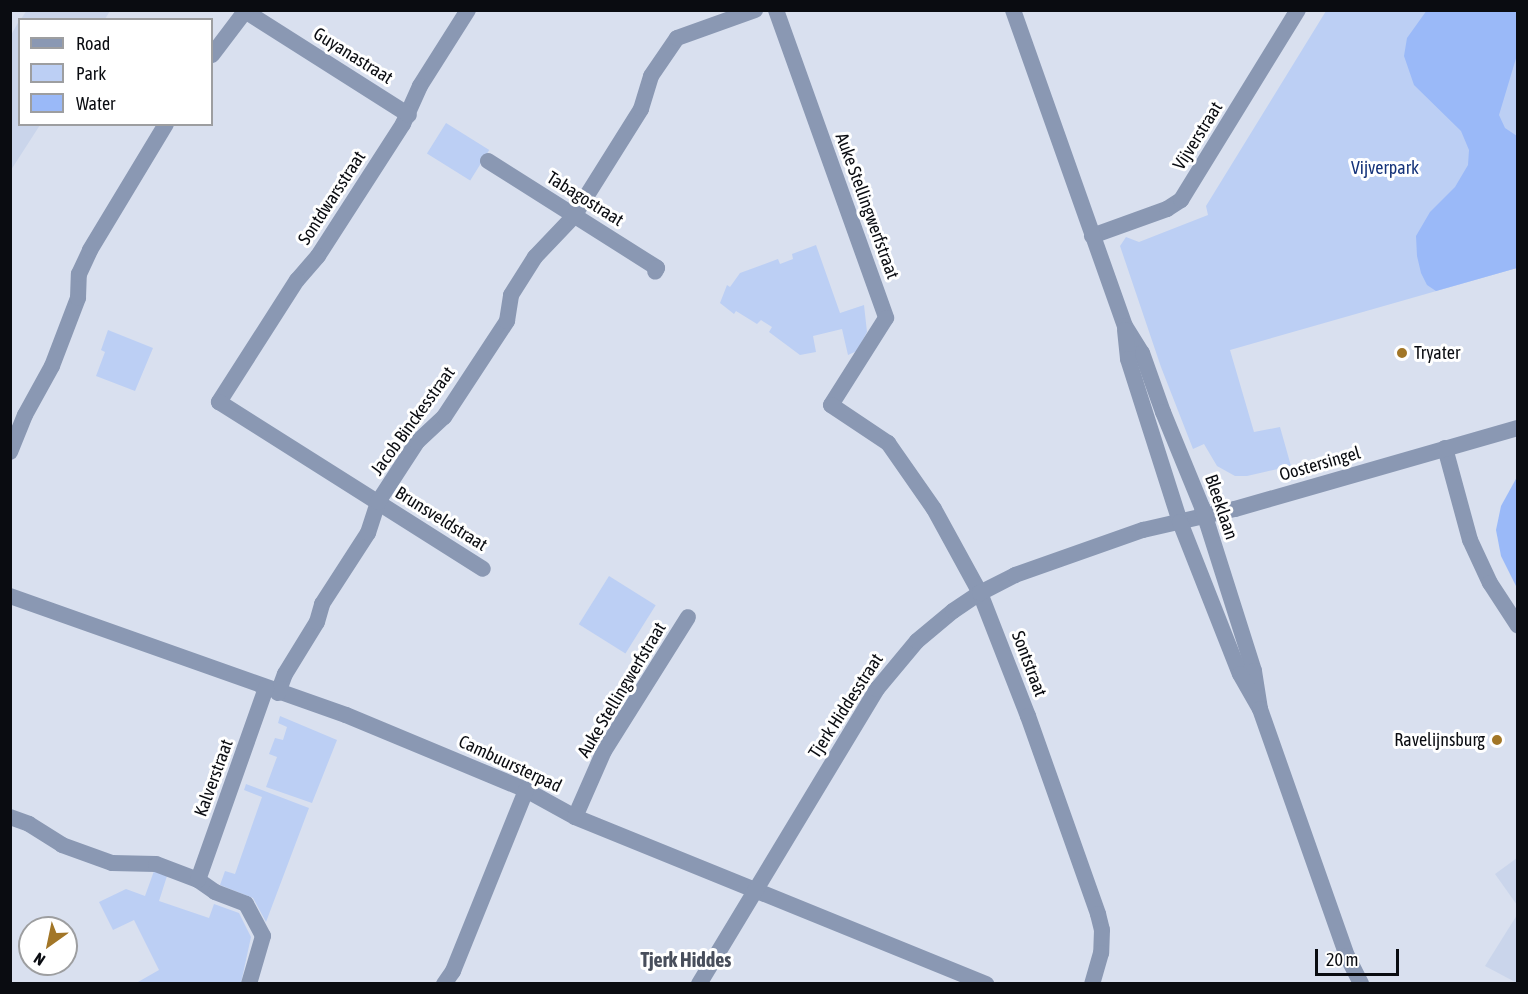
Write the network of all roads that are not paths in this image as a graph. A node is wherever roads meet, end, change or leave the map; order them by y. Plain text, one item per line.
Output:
1 (468, 10) edge
2 (755, 10) edge
3 (776, 10) edge
4 (1013, 10) edge
5 (1298, 10) edge
6 (246, 11) edge
7 (213, 53) edge
8 (409, 115) junction
9 (165, 126) edge
10 (488, 161) dead end
11 (574, 216) junction
12 (1092, 236) junction
13 (655, 272) dead end
14 (1125, 326) junction
15 (219, 402) joint
16 (831, 405) joint
17 (1518, 428) edge
18 (1445, 448) junction
19 (10, 452) edge
20 (378, 502) junction
21 (1205, 516) junction
22 (1180, 522) junction
23 (483, 569) dead end
24 (980, 593) junction
25 (10, 596) edge
26 (688, 617) dead end
27 (1518, 626) edge
28 (272, 691) junction
29 (1260, 709) junction
30 (526, 790) junction
31 (575, 817) junction
32 (10, 818) edge
33 (198, 880) junction
34 (754, 891) junction
35 (1347, 956) junction
36 (249, 984) edge
37 (444, 984) edge
38 (699, 984) edge
39 (986, 984) edge
40 (1092, 984) edge
41 (1351, 984) edge
42 (1361, 984) edge

1 - 8 street, Sontdwarsstraat
2 - 11 street, Jacob Binckesstraat
3 - 16 street, Auke Stellingwerfstraat
4 - 12 street, Bleeklaan
5 - 12 street, Vijverstraat
6 - 7 street
6 - 8 street, Guyanastraat
8 - 15 street, Sontdwarsstraat
9 - 19 street
10 - 11 street, Tabagostraat
11 - 13 street, Tabagostraat
11 - 20 street, Jacob Binckesstraat
12 - 14 street, Bleeklaan
14 - 21 street, Bleeklaan
14 - 22 street, Bleeklaan
15 - 20 street, Brunsveldstraat
16 - 24 street, Sontstraat
17 - 18 street, Oostersingel
18 - 21 street, Oostersingel
18 - 27 street
20 - 23 street, Brunsveldstraat
20 - 28 street, Jacob Binckesstraat
21 - 22 street, Oostersingel
21 - 29 street, Bleeklaan
22 - 24 street, Tjerk Hiddesstraat
22 - 29 street, Bleeklaan
24 - 34 street, Tjerk Hiddesstraat
24 - 40 street, Sontstraat
25 - 28 street, Cambuursterpad
26 - 31 street, Auke Stellingwerfstraat
28 - 30 street, Cambuursterpad
28 - 33 street, Kalverstraat
29 - 35 street, Bleeklaan
30 - 31 street, Cambuursterpad
30 - 37 street
31 - 34 street, Cambuursterpad
32 - 33 street
33 - 36 street
34 - 38 street, Tjerk Hiddesstraat
34 - 39 street, Cambuursterpad
35 - 41 street, Bleeklaan
35 - 42 street, Bleeklaan

